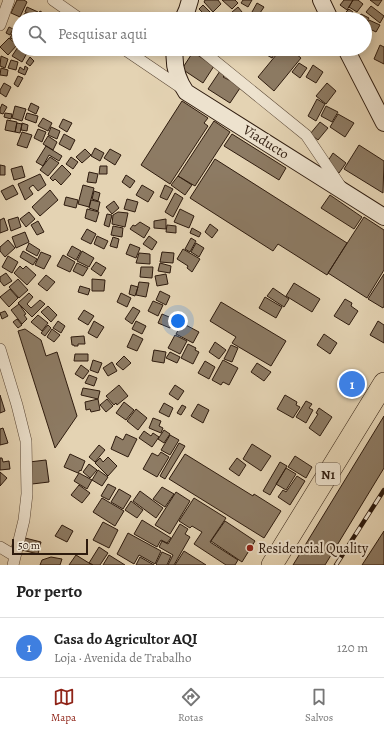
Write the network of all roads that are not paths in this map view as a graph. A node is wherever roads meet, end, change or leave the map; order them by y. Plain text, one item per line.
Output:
1 (9, 0) edge
2 (53, 0) edge
3 (190, 0) edge
4 (321, 0) edge
5 (70, 12) edge
6 (186, 12) edge
7 (327, 12) edge
8 (0, 25) edge
9 (134, 56) edge
10 (175, 56) edge
11 (209, 56) edge
12 (350, 56) edge
13 (186, 92) junction
14 (384, 123) edge
15 (344, 191) junction
16 (384, 217) edge
17 (0, 349) edge
18 (384, 383) edge
19 (384, 408) edge
20 (0, 547) edge
21 (14, 560) edge
22 (272, 565) edge
23 (288, 565) edge

1 - 8 street
2 - 5 street
3 - 6 street
4 - 7 street
9 - 13 street
10 - 13 street, Viaducto
11 - 15 street
12 - 14 street
13 - 15 street, Viaducto
15 - 16 street, Viaducto
17 - 21 street
18 - 22 highway, N1
19 - 23 highway, N1
20 - 21 street

